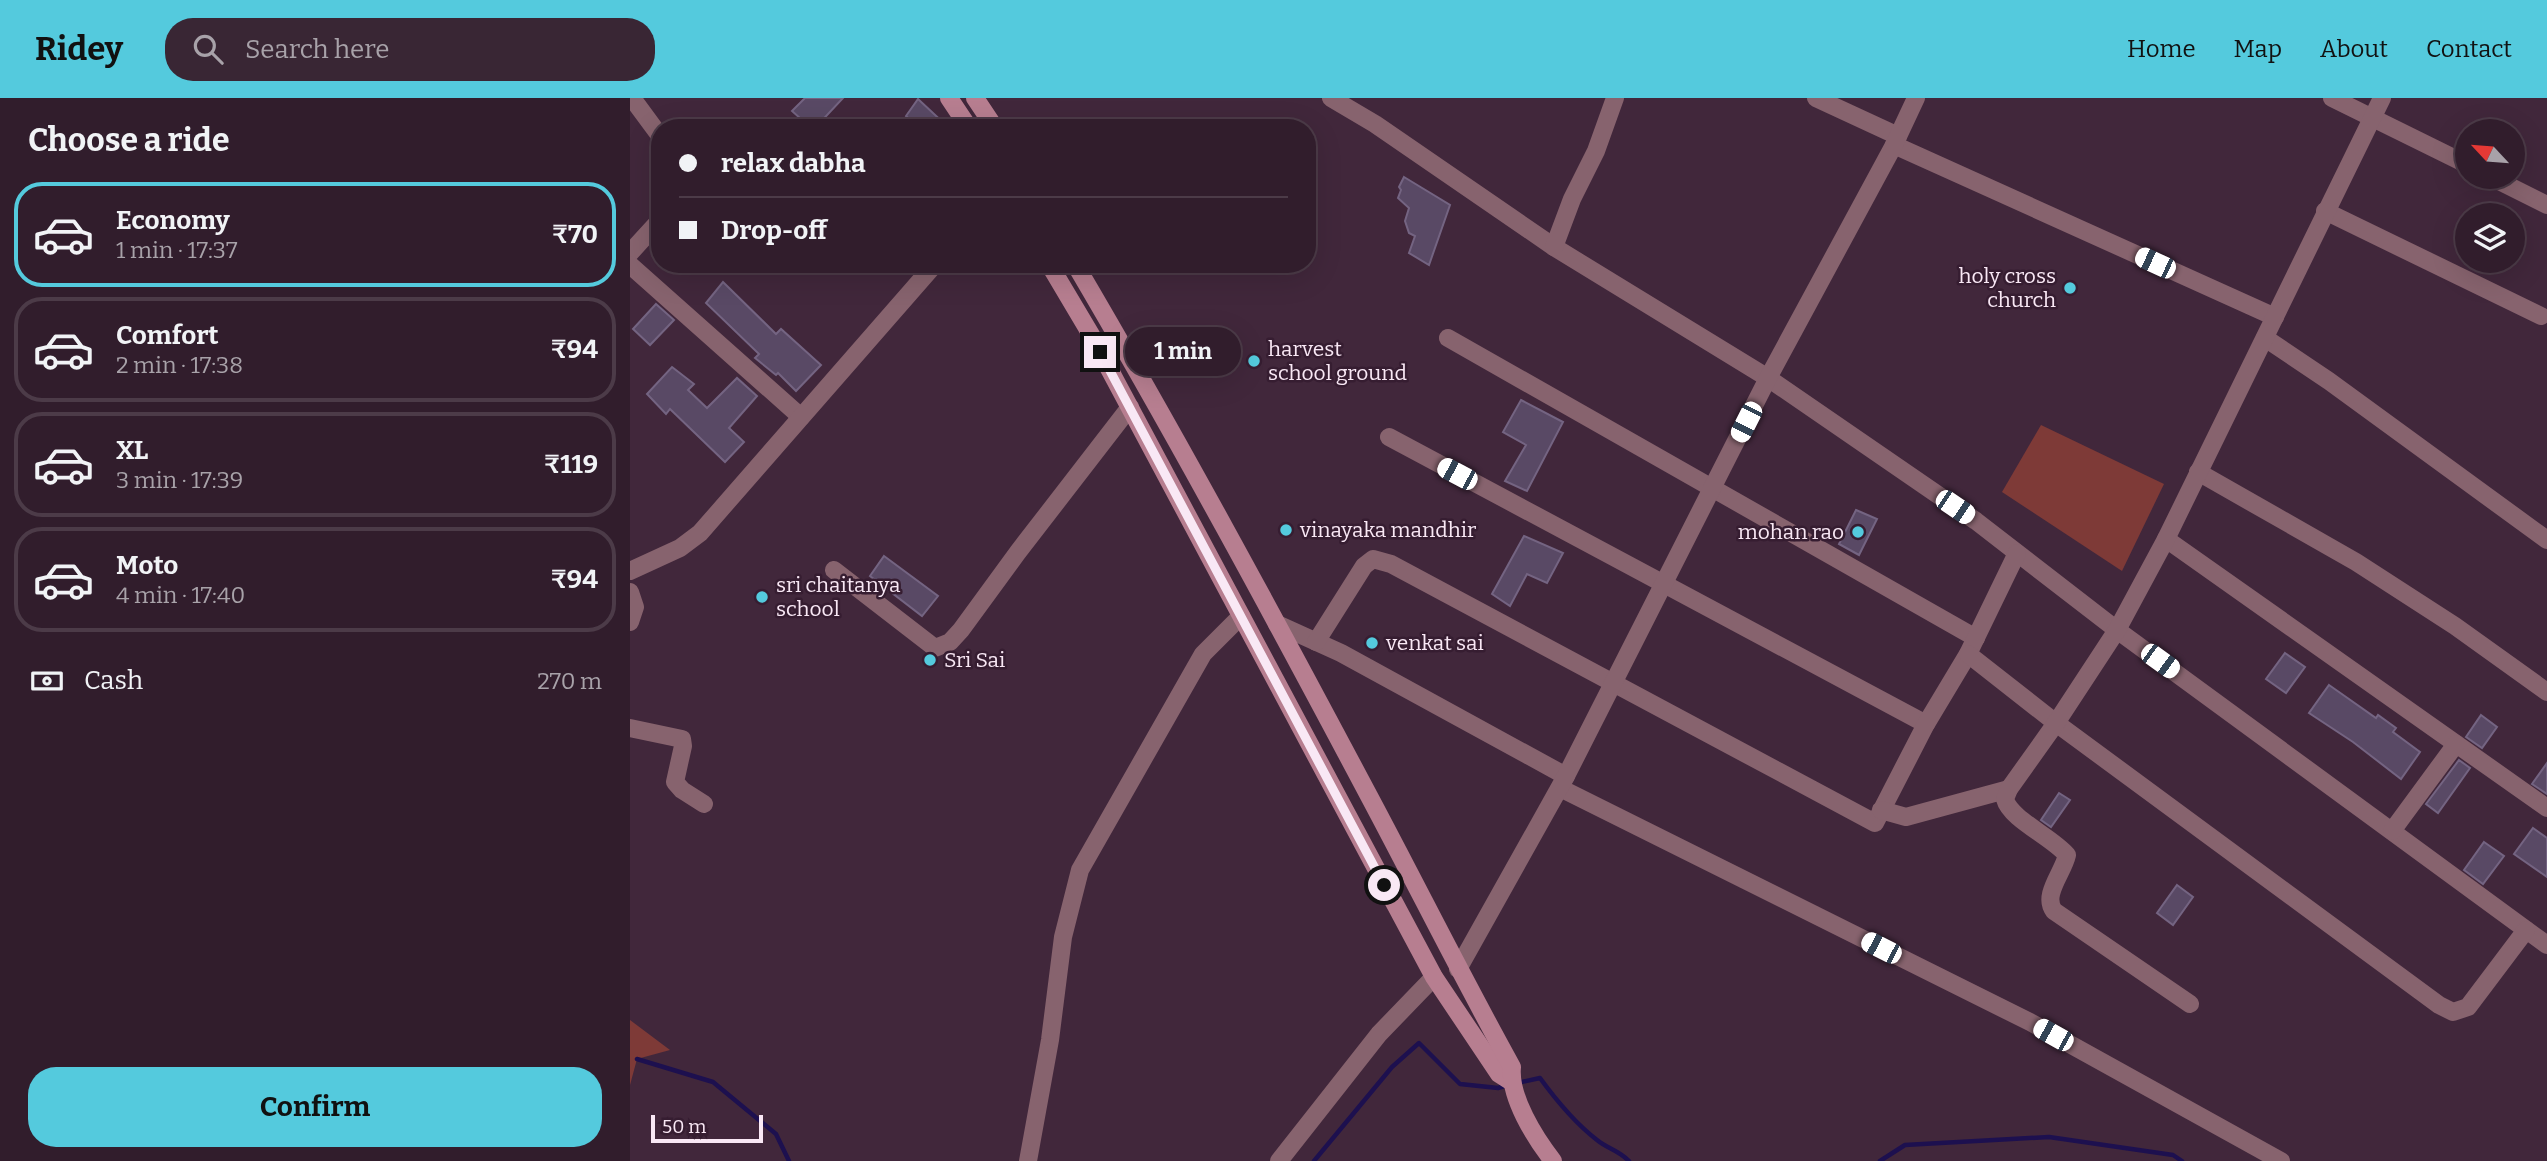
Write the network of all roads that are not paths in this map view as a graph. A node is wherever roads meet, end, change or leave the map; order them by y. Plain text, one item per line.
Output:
1 (632, 98) edge
2 (949, 98) edge
3 (975, 98) edge
4 (1331, 98) edge
5 (1615, 98) edge
6 (1816, 98) edge
7 (1916, 98) edge
8 (2332, 98) edge
9 (2382, 98) edge
10 (2372, 118) junction
11 (963, 119) edge
12 (989, 119) edge
13 (651, 123) edge
14 (1896, 140) junction
15 (2455, 159) edge
16 (2515, 189) edge
17 (2547, 205) edge
18 (2325, 211) junction
19 (651, 230) edge
20 (1554, 247) junction
21 (630, 253) edge
22 (630, 265) edge
23 (927, 273) edge
24 (1054, 273) edge
25 (1080, 273) edge
26 (2541, 316) dead end
27 (2275, 317) junction
28 (1448, 338) dead end
29 (2265, 338) junction
30 (1768, 378) junction
31 (1130, 408) junction
32 (801, 417) junction
33 (1389, 437) dead end
34 (2198, 472) junction
35 (1714, 487) junction
36 (2166, 539) junction
37 (2547, 540) edge
38 (2017, 553) junction
39 (834, 570) dead end
40 (630, 571) edge
41 (1664, 584) junction
42 (630, 592) edge
43 (1241, 616) junction
44 (630, 622) edge
45 (1277, 624) junction
46 (2117, 630) junction
47 (1316, 642) junction
48 (1972, 646) junction
49 (1615, 683) junction
50 (2547, 692) edge
51 (2056, 723) junction
52 (1926, 724) junction
53 (630, 728) edge
54 (2456, 744) junction
55 (1563, 782) junction
56 (2009, 789) junction
57 (704, 804) dead end
58 (2547, 808) edge
59 (1881, 810) junction
60 (2392, 831) junction
61 (2526, 930) junction
62 (2547, 945) edge
63 (1458, 969) junction
64 (1434, 977) junction
65 (2190, 1004) dead end
66 (1510, 1080) junction
67 (1028, 1161) edge
68 (1279, 1161) edge
69 (1553, 1161) edge
70 (2281, 1161) edge

1 - 13 street
2 - 11 street
3 - 12 street
4 - 20 street
5 - 20 street
6 - 14 street
7 - 14 street
8 - 10 street
9 - 10 street
10 - 15 street
10 - 18 street
14 - 27 street
14 - 30 street
16 - 17 street
18 - 26 street
18 - 27 street
19 - 21 street
20 - 30 street
22 - 32 street
23 - 32 street
24 - 31 street
25 - 45 street
27 - 29 street
28 - 35 street
29 - 34 street
29 - 37 street
30 - 35 street
30 - 38 street
31 - 39 street
31 - 43 street
32 - 40 street
33 - 41 street
34 - 36 street
34 - 50 street
35 - 41 street
35 - 48 street
36 - 46 street
36 - 54 street
38 - 46 street
38 - 48 street
41 - 49 street
41 - 52 street
42 - 44 street
43 - 64 street
43 - 67 street
45 - 47 street
45 - 63 street
46 - 51 street
46 - 60 street
47 - 49 street
47 - 55 street
48 - 51 street
48 - 52 street
49 - 55 street
49 - 59 street
51 - 56 street
51 - 61 street
52 - 59 street
53 - 57 street
54 - 58 street
54 - 60 street
55 - 63 street
55 - 70 street
56 - 59 street
56 - 65 street
60 - 61 street
61 - 62 street
63 - 66 street
64 - 66 street
64 - 68 street
66 - 69 street

